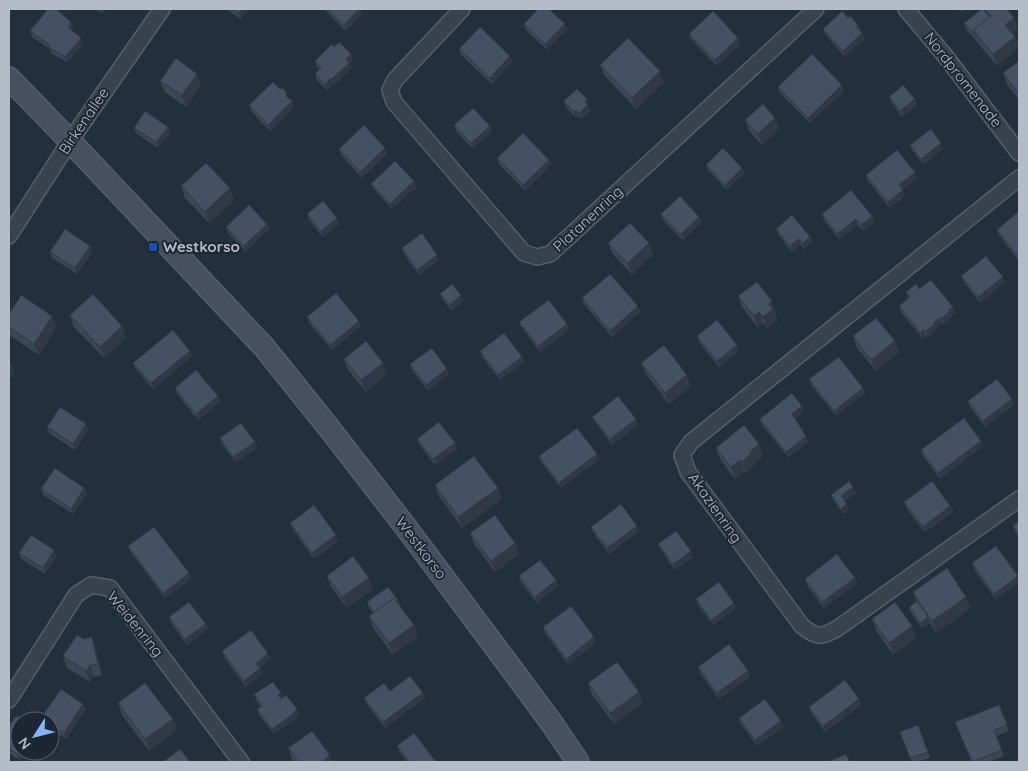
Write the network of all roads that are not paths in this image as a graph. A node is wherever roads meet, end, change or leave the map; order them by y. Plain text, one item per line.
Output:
1 (162, 9) edge
2 (462, 9) edge
3 (816, 9) edge
4 (906, 9) edge
5 (9, 78) edge
6 (70, 140) junction
7 (1019, 153) edge
8 (1019, 178) edge
9 (9, 236) edge
10 (1019, 499) edge
11 (9, 700) edge
12 (241, 762) edge
13 (578, 762) edge

1 - 6 street, Birkenallee
2 - 3 street, Platanenring
4 - 7 street, Nordpromenade
5 - 6 street, Westkorso
6 - 9 street, Birkenallee
6 - 13 street, Westkorso
8 - 10 street, Akazienring
11 - 12 street, Weidenring

